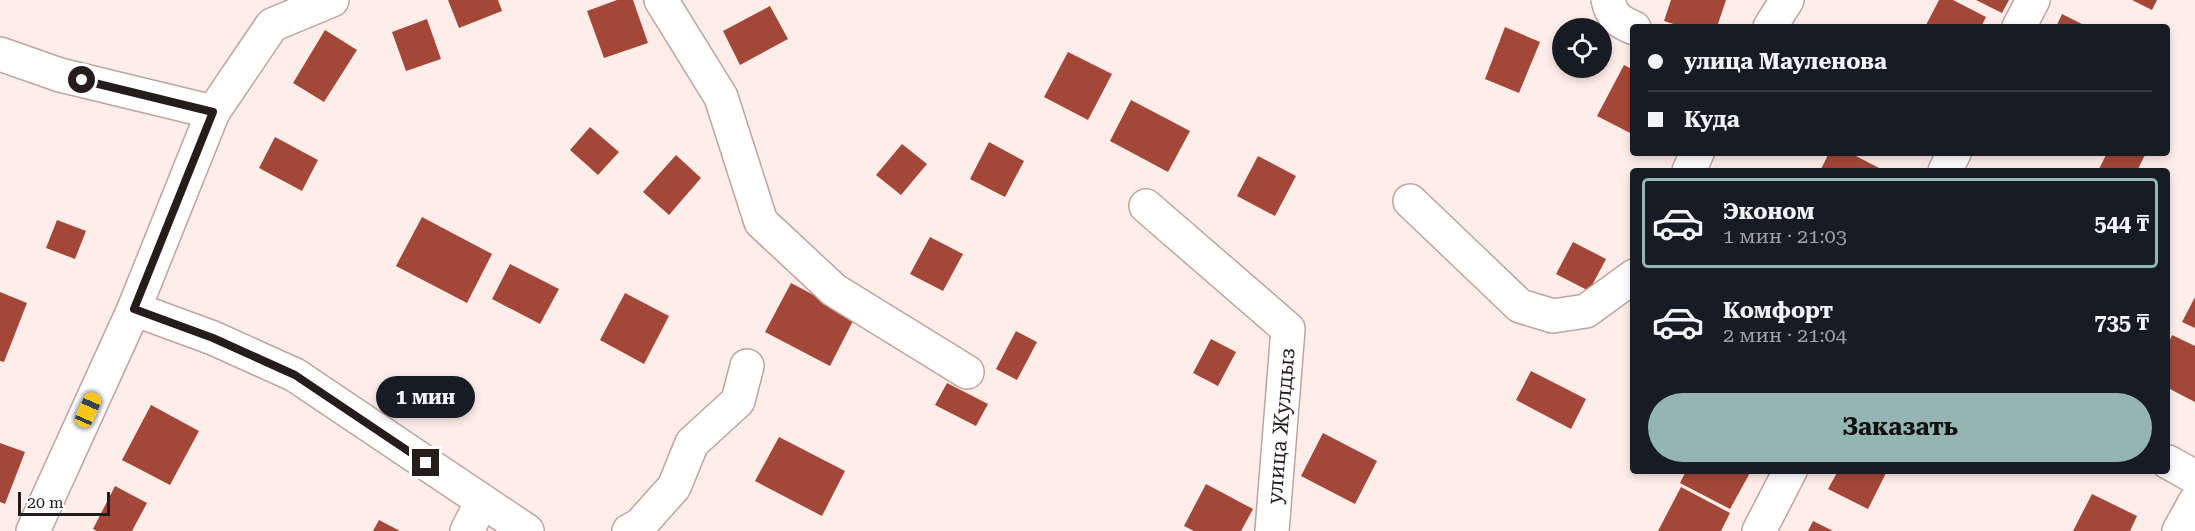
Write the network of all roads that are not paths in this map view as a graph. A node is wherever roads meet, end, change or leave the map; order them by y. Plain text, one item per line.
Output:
1 (332, 0) edge
2 (661, 0) edge
3 (1608, 0) edge
4 (1787, 0) edge
5 (2033, 0) edge
6 (286, 9) edge
7 (1772, 24) edge
8 (2021, 24) edge
9 (1630, 26) edge
10 (0, 54) edge
11 (213, 112) junction
12 (1410, 201) dead end
13 (1146, 206) dead end
14 (1630, 279) edge
15 (134, 309) junction
16 (747, 366) dead end
17 (967, 372) dead end
18 (2170, 463) edge
19 (1788, 474) edge
20 (2195, 477) edge
21 (482, 501) junction
22 (2195, 502) edge
23 (33, 531) edge
24 (467, 531) edge
25 (527, 531) edge
26 (629, 531) edge
27 (1272, 531) edge
28 (1759, 531) edge
29 (2179, 531) edge

1 - 6 street
2 - 17 street
3 - 9 street
4 - 7 street
5 - 8 street
6 - 11 street
10 - 11 street
11 - 15 street
12 - 14 street
13 - 27 street, улица Жулдыз
15 - 21 street
15 - 23 street
16 - 26 street
18 - 20 street
19 - 28 street
21 - 24 street
21 - 25 street
22 - 29 street

